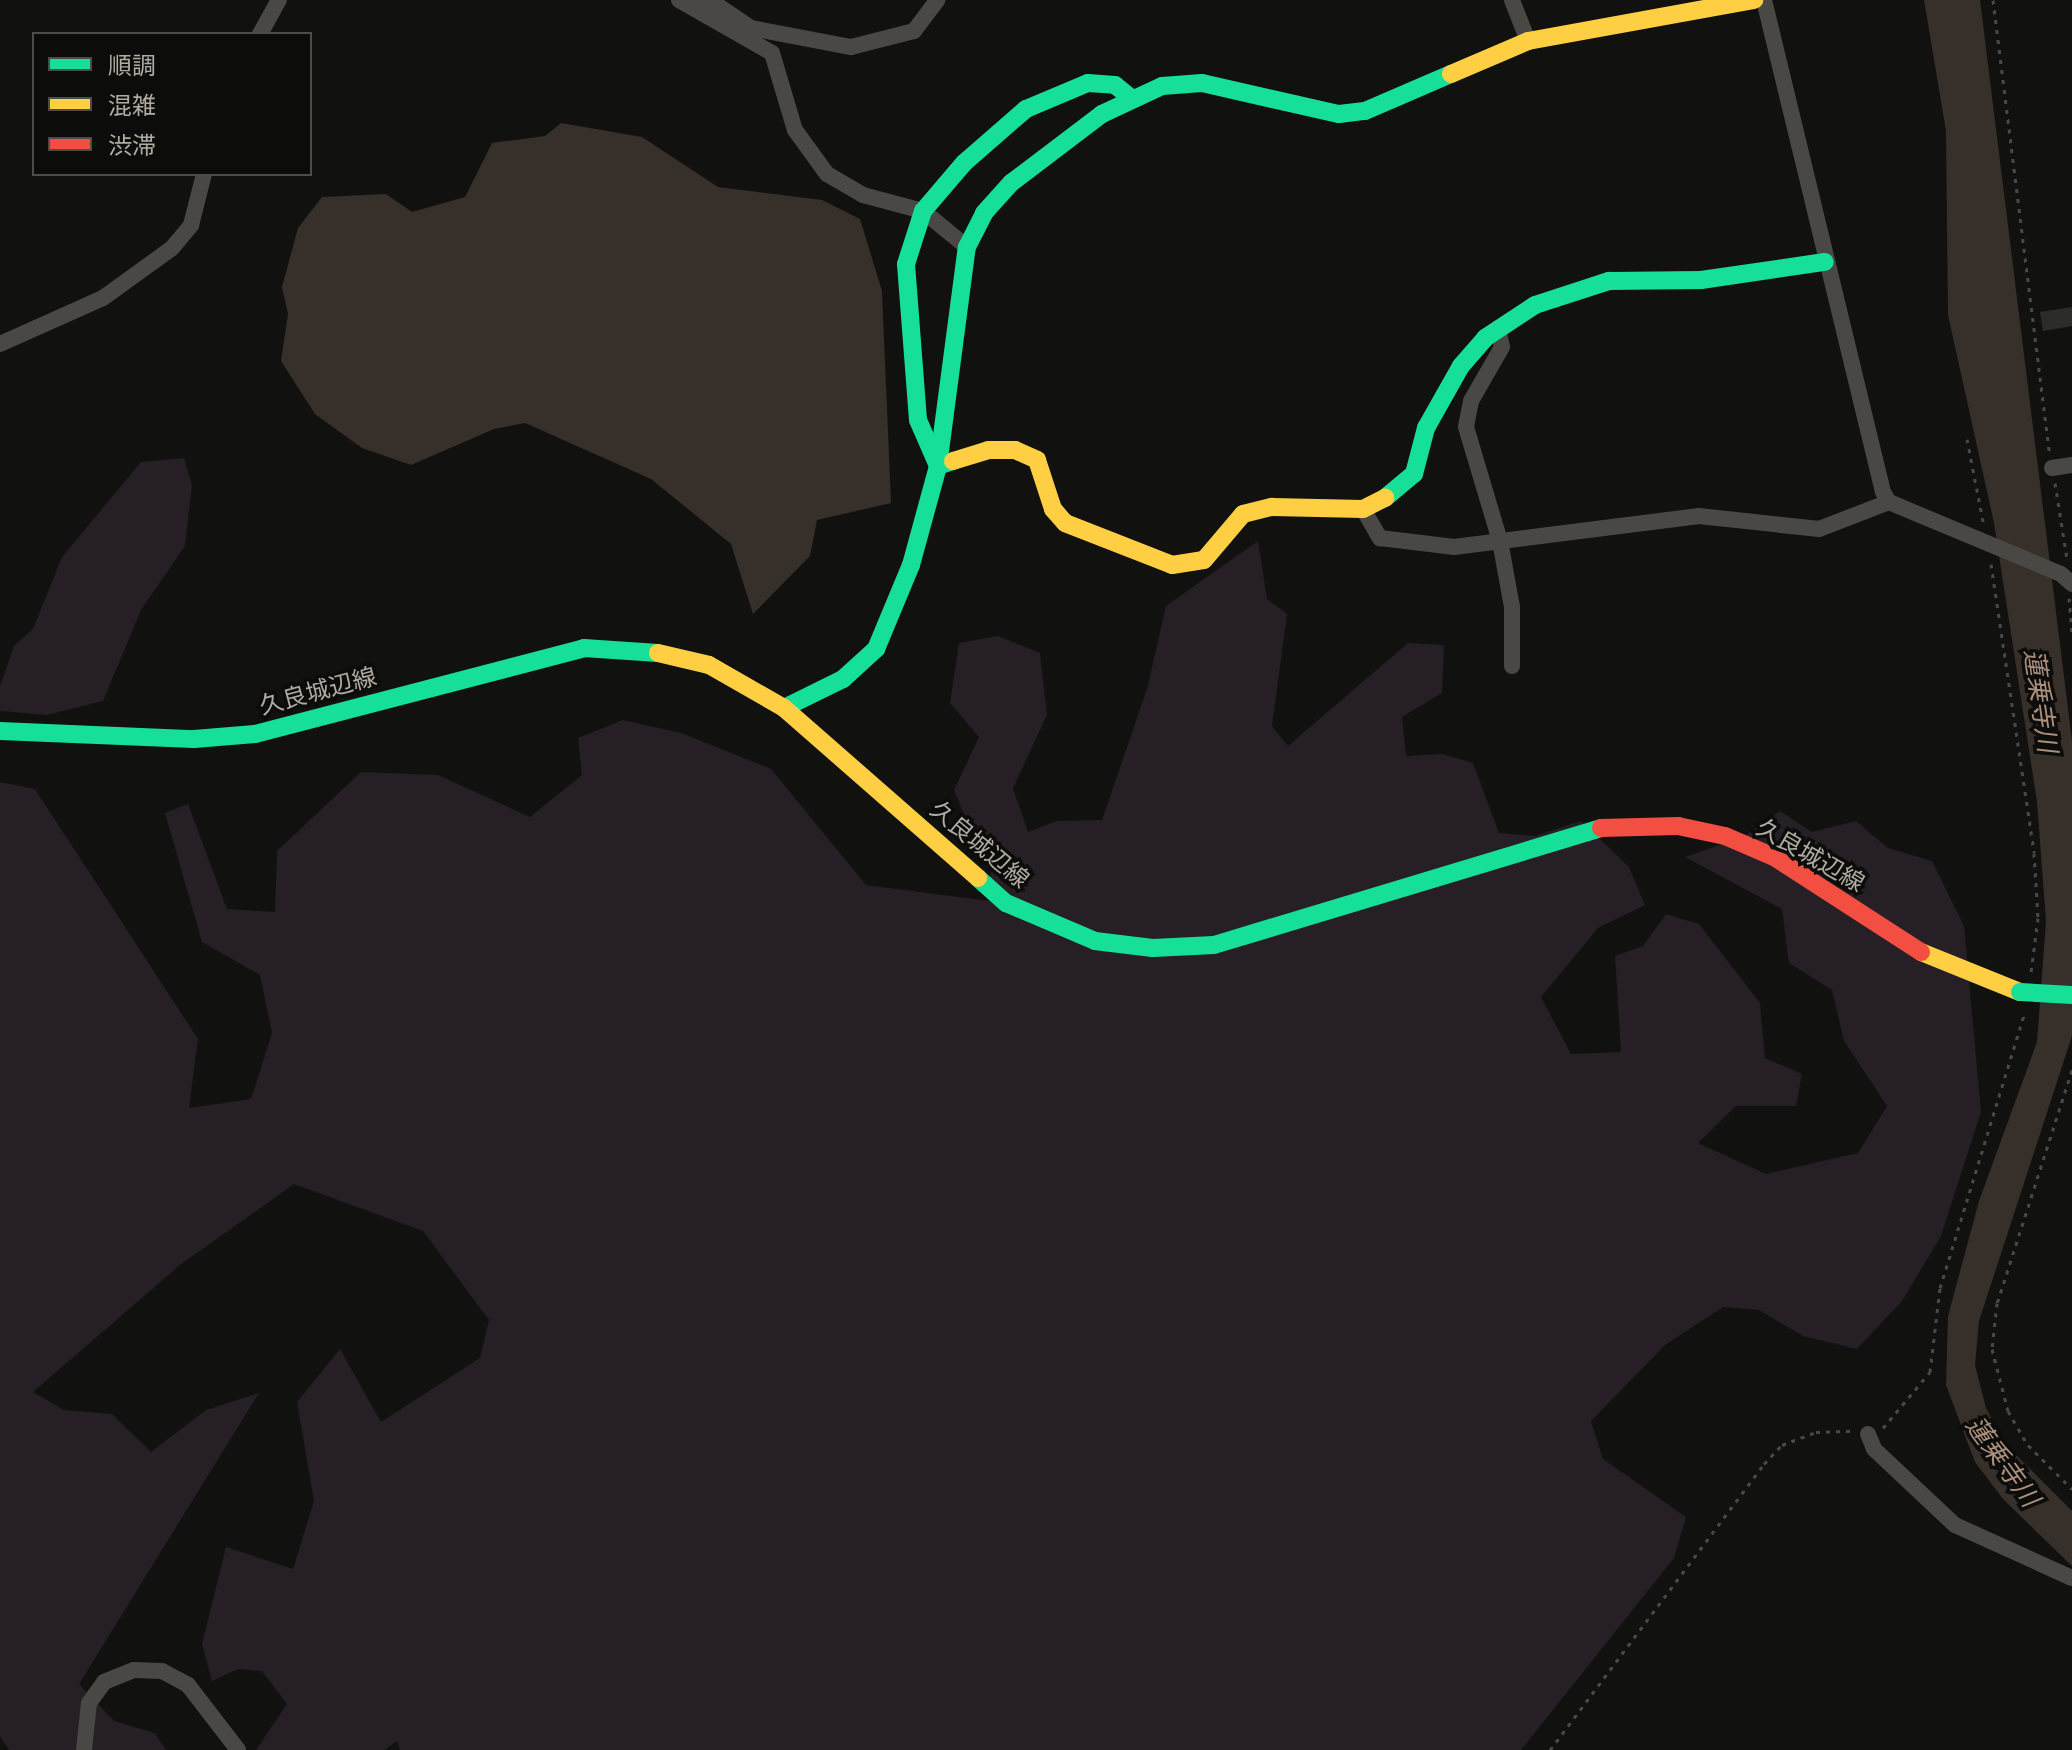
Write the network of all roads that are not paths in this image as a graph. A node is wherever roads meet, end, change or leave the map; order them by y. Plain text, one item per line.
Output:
1 (279, 0) edge
2 (679, 0) edge
3 (937, 0) edge
4 (1512, 0) edge
5 (1754, 0) edge
6 (1764, 0) edge
7 (697, 7) junction
8 (261, 32) edge
9 (1528, 41) junction
10 (1130, 97) junction
11 (203, 176) edge
12 (923, 211) junction
13 (967, 247) junction
14 (1825, 262) junction
15 (1498, 328) junction
16 (0, 344) edge
17 (2072, 465) edge
18 (938, 466) junction
19 (2052, 468) road end
20 (1889, 502) junction
21 (1363, 509) junction
22 (1500, 541) junction
23 (2067, 579) edge
24 (1512, 666) dead end
25 (784, 708) junction
26 (0, 731) edge
27 (2072, 995) edge
28 (1868, 1434) road end
29 (2070, 1570) edge
30 (84, 1750) edge
31 (238, 1750) edge

1 - 8 street
2 - 7 street
3 - 7 street
4 - 9 street
5 - 9 street
6 - 14 street
7 - 12 street
9 - 10 street
10 - 12 street
10 - 13 street
11 - 16 street
12 - 13 street
12 - 18 street
13 - 18 street
14 - 15 street
14 - 20 street
15 - 21 street
15 - 22 street
17 - 19 street
18 - 21 street
18 - 25 street
20 - 22 street
20 - 23 street
21 - 22 street
22 - 24 street
25 - 26 street, 久良城辺線
25 - 27 street, 久良城辺線, bridge
28 - 29 street
30 - 31 street

